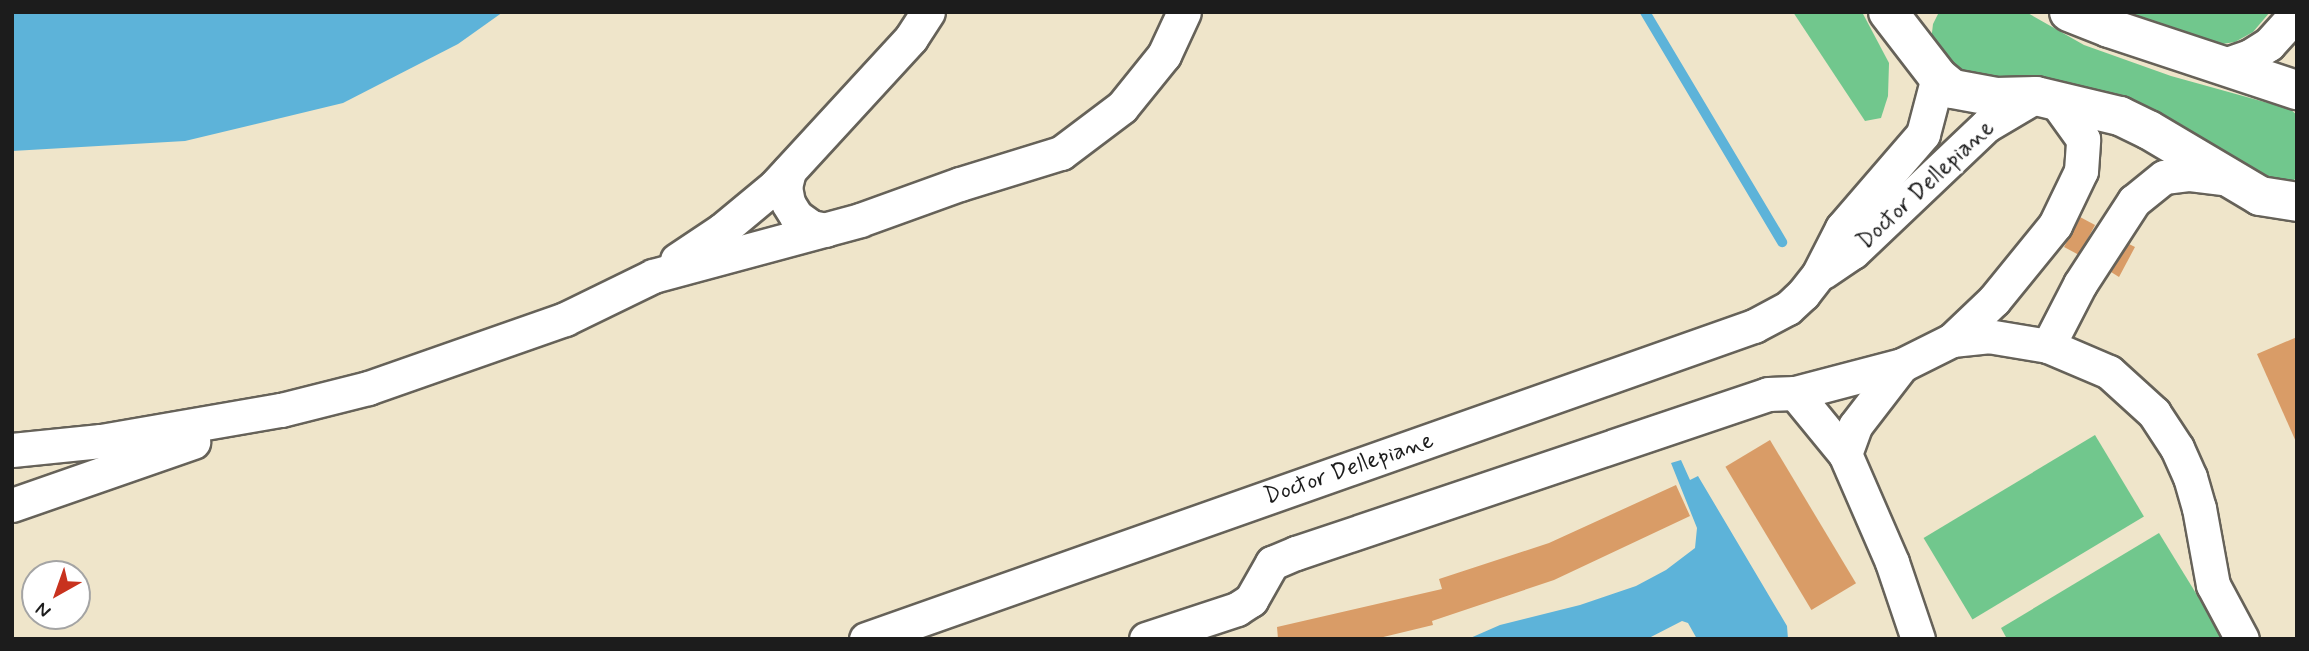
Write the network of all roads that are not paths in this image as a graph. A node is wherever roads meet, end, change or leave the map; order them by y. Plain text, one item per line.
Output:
1 (928, 12) edge
2 (1184, 12) edge
3 (1888, 12) edge
4 (2069, 12) edge
5 (2297, 13) edge
6 (1920, 29) edge
7 (2224, 65) junction
8 (1938, 77) junction
9 (2297, 90) edge
10 (2046, 98) junction
11 (789, 171) junction
12 (2225, 178) junction
13 (2297, 202) edge
14 (826, 230) junction
15 (1818, 275) junction
16 (653, 276) junction
17 (1952, 340) junction
18 (2048, 346) junction
19 (1902, 365) junction
20 (1795, 393) junction
21 (281, 411) junction
22 (12, 450) edge
23 (1846, 454) junction
24 (12, 505) edge
25 (866, 639) edge
26 (1146, 639) edge
27 (1918, 639) edge
28 (2242, 639) edge

1 - 11 street
2 - 14 street
3 - 6 street
4 - 7 street
5 - 7 street
6 - 8 street
7 - 9 street
8 - 10 street
8 - 15 street, Doctor Dellepiane
10 - 12 street
10 - 15 street, Doctor Dellepiane
10 - 17 street
11 - 14 street
11 - 16 street
12 - 13 street
12 - 18 street
14 - 16 street
15 - 25 street, Doctor Dellepiane
16 - 21 street
17 - 18 street
17 - 19 street
18 - 28 street
19 - 20 street
19 - 23 street
20 - 23 street
20 - 26 street
21 - 22 street
21 - 24 street
23 - 27 street

